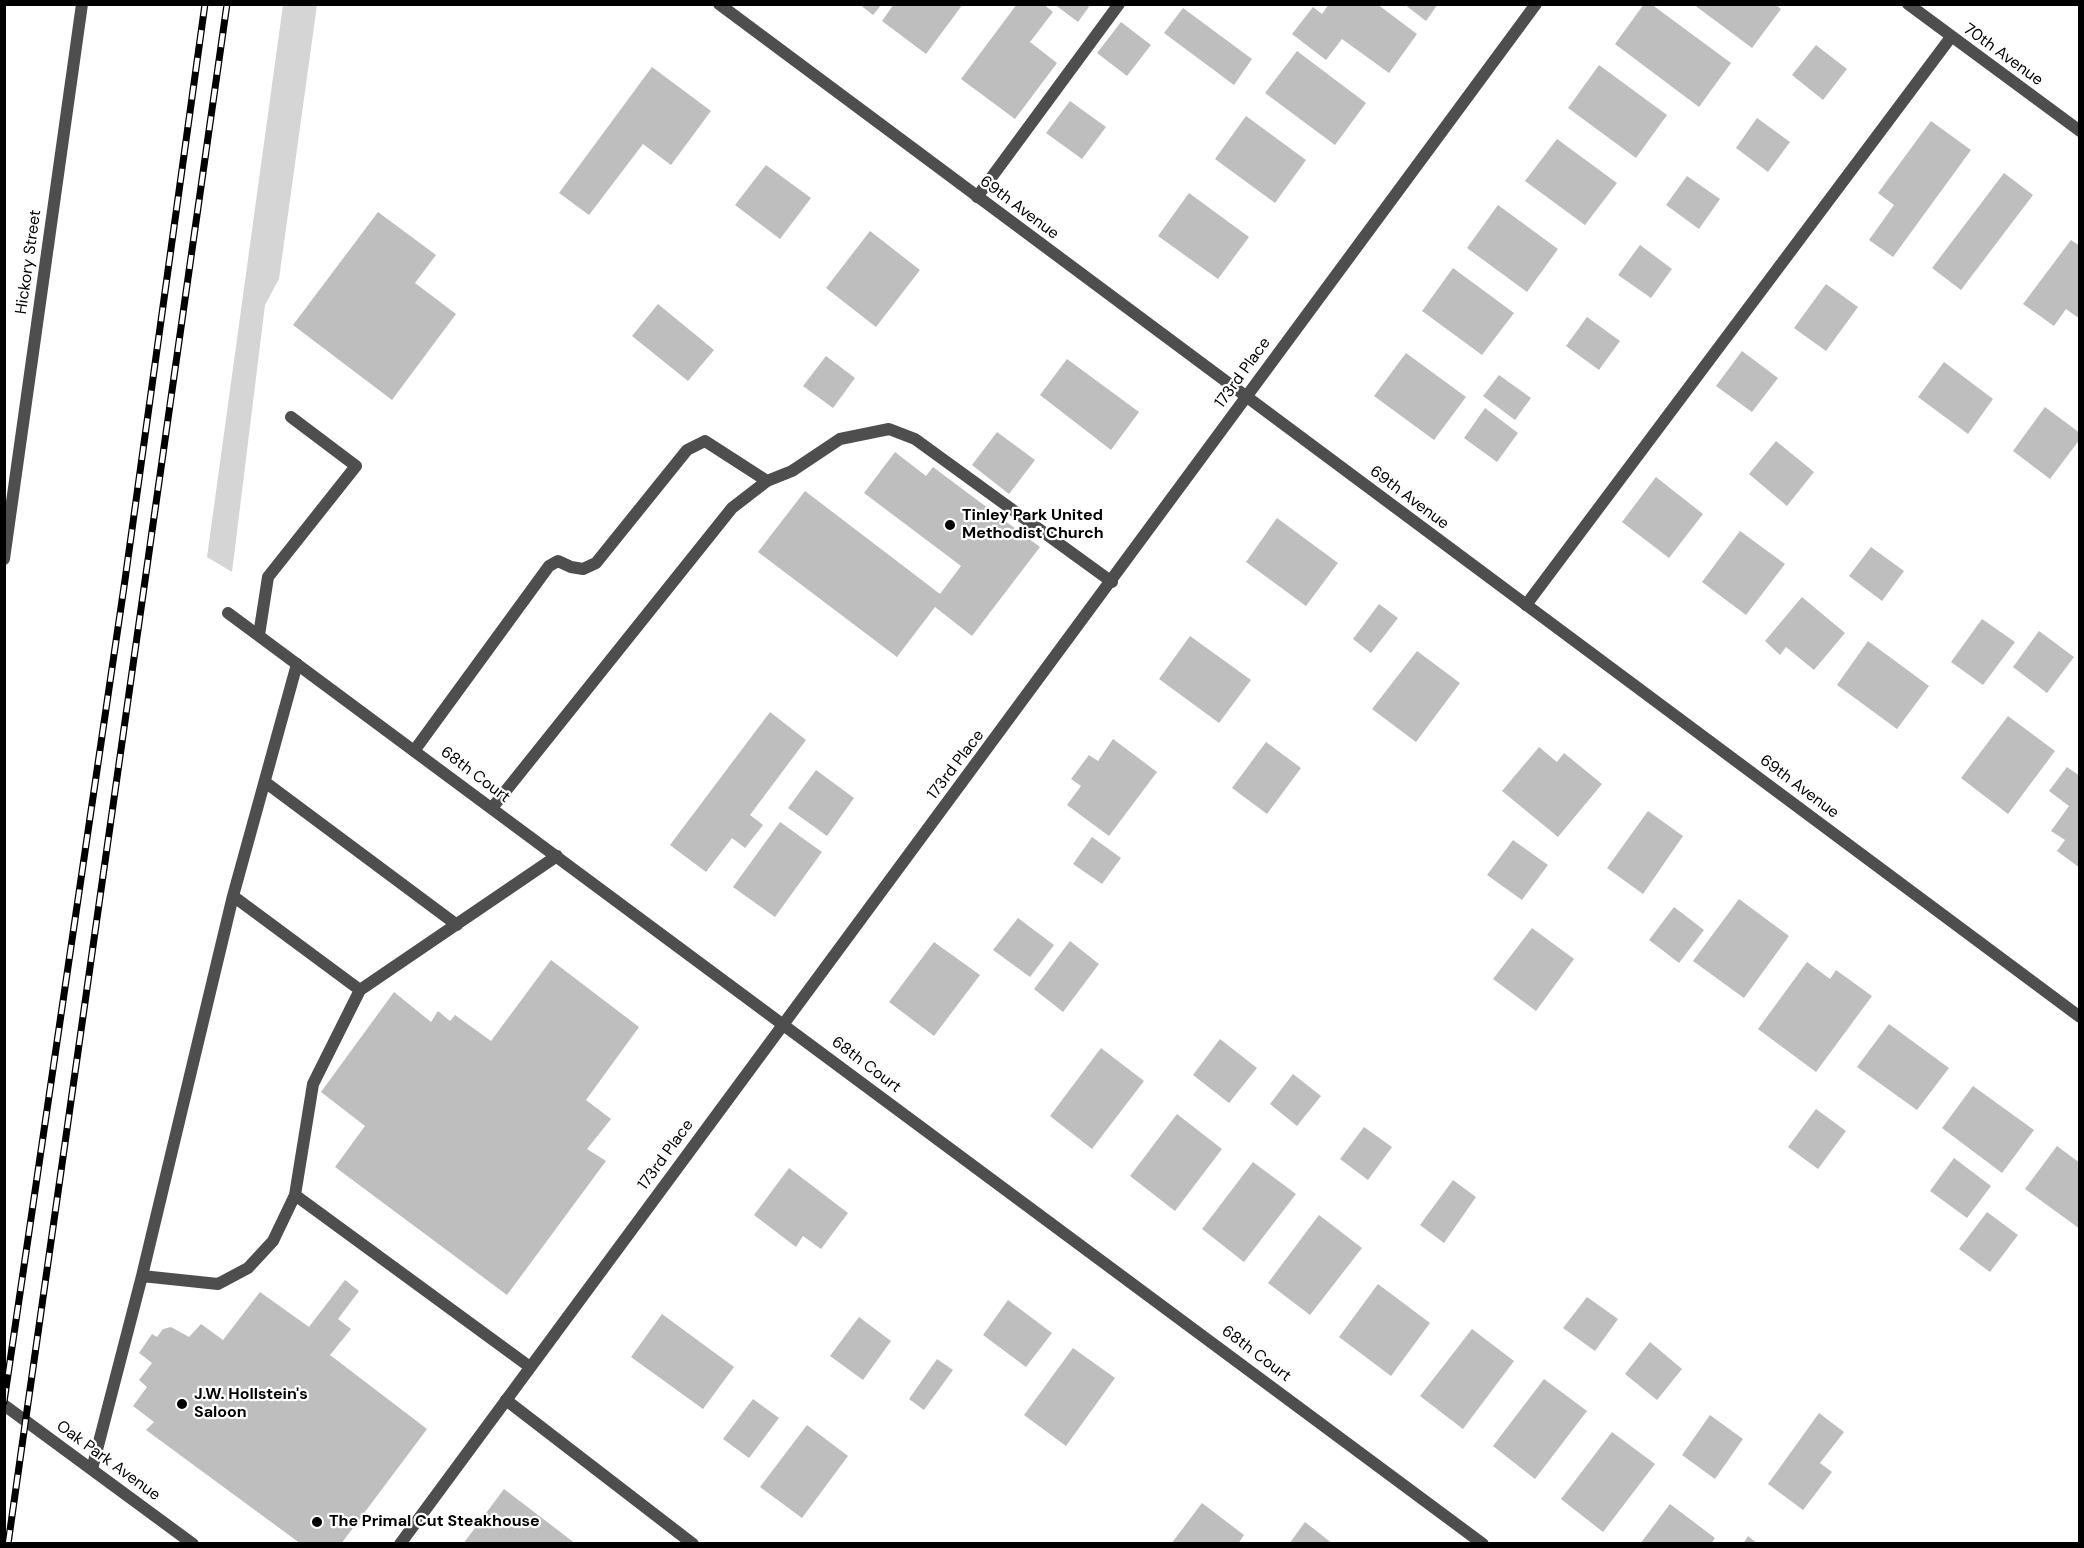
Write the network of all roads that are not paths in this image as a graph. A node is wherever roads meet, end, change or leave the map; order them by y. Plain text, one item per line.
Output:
1 (82, 4) edge
2 (719, 4) edge
3 (1119, 4) edge
4 (1536, 4) edge
5 (1908, 4) edge
6 (1951, 37) junction
7 (2079, 131) edge
8 (977, 197) junction
9 (1246, 397) junction
10 (291, 417) dead end
11 (767, 481) junction
12 (5, 555) edge
13 (1112, 582) junction
14 (1526, 605) junction
15 (228, 613) dead end
16 (259, 635) junction
17 (297, 664) junction
18 (414, 751) junction
19 (265, 782) junction
20 (492, 808) junction
21 (557, 856) junction
22 (233, 896) junction
23 (457, 925) junction
24 (360, 990) junction
25 (2079, 1017) edge
26 (783, 1024) junction
27 (295, 1195) junction
28 (142, 1276) junction
29 (530, 1367) junction
30 (506, 1400) junction
31 (4, 1405) edge
32 (92, 1469) junction
33 (193, 1544) edge
34 (400, 1544) edge
35 (693, 1544) edge
36 (1483, 1544) edge

1 - 12 street, Hickory Street
2 - 8 street, 69th Avenue
3 - 8 street
4 - 9 street, 173rd Place
5 - 6 street, 70th Avenue
6 - 7 street, 70th Avenue
6 - 14 street
8 - 9 street, 69th Avenue
9 - 13 street, 173rd Place
9 - 14 street, 69th Avenue
10 - 16 street
11 - 13 street
11 - 18 street
11 - 20 street
13 - 26 street, 173rd Place
14 - 25 street, 69th Avenue
15 - 16 street, 68th Court
16 - 17 street, 68th Court
17 - 18 street, 68th Court
17 - 19 street
18 - 20 street, 68th Court
19 - 22 street
19 - 23 street
20 - 21 street, 68th Court
21 - 23 street
21 - 26 street, 68th Court
22 - 24 street
22 - 28 street
23 - 24 street
24 - 27 street
26 - 29 street, 173rd Place
26 - 36 street, 68th Court
27 - 28 street
27 - 29 street
28 - 32 street
29 - 30 street, 173rd Place
30 - 34 street, 173rd Place
30 - 35 street
31 - 32 street, Oak Park Avenue
32 - 33 street, Oak Park Avenue

